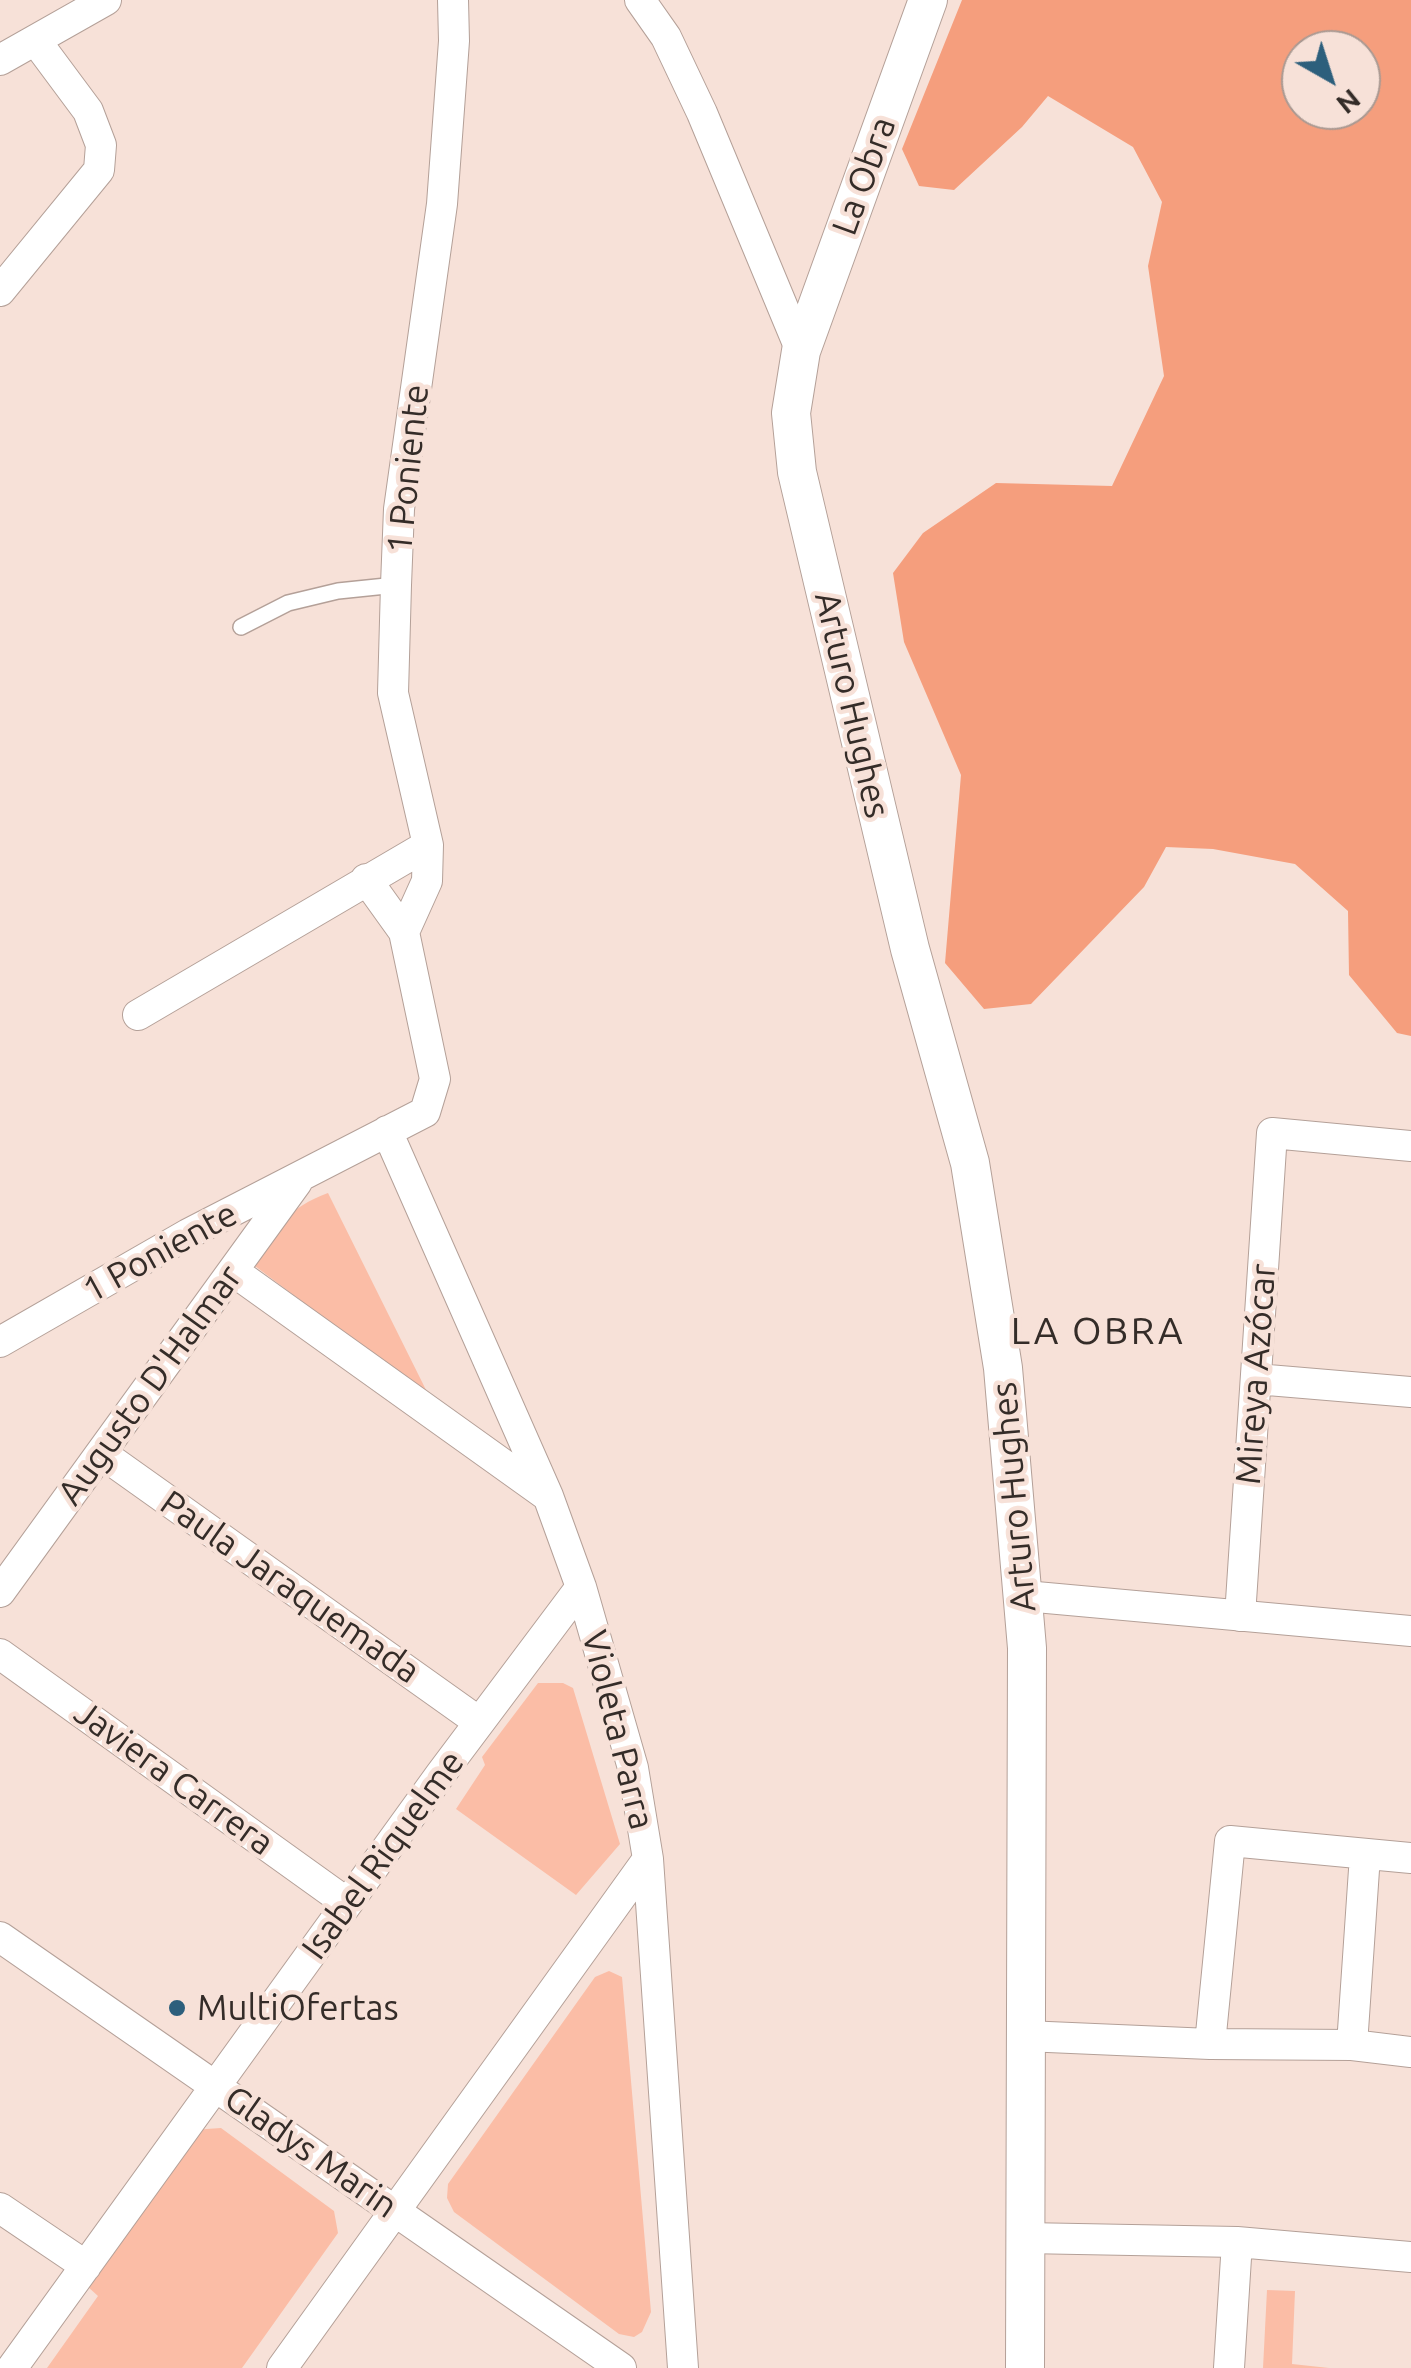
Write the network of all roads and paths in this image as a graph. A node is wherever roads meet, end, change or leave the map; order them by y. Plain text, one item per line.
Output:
1 (106, 0) edge
2 (453, 0) edge
3 (640, 0) edge
4 (928, 0) edge
5 (36, 41) junction
6 (0, 60) edge
7 (0, 291) edge
8 (802, 351) junction
9 (396, 585) junction
10 (241, 627) dead end
11 (428, 844) junction
12 (366, 879) junction
13 (404, 932) junction
14 (138, 1015) dead end
15 (387, 1131) junction
16 (1411, 1146) edge
17 (300, 1177) junction
18 (233, 1271) junction
19 (0, 1342) edge
20 (1256, 1379) junction
21 (1411, 1392) edge
22 (101, 1453) junction
23 (548, 1496) junction
24 (581, 1586) junction
25 (0, 1592) edge
26 (1025, 1596) junction
27 (1240, 1616) junction
28 (1411, 1631) edge
29 (0, 1654) edge
30 (479, 1722) junction
31 (1366, 1854) junction
32 (1411, 1858) edge
33 (648, 1859) junction
34 (347, 1903) junction
35 (0, 1937) edge
36 (1024, 2036) junction
37 (1210, 2044) junction
38 (1352, 2045) junction
39 (1411, 2052) edge
40 (215, 2086) junction
41 (0, 2208) edge
42 (395, 2211) junction
43 (1026, 2238) junction
44 (1237, 2242) junction
45 (1411, 2257) edge
46 (86, 2266) junction
47 (12, 2368) edge
48 (282, 2368) edge
49 (622, 2368) edge
50 (683, 2368) edge
51 (1024, 2368) edge
52 (1228, 2368) edge

1 - 5 street
2 - 9 street, 1 Poniente
3 - 8 street
4 - 8 street, La Obra
5 - 6 street
5 - 7 street
8 - 26 street, Arturo Hughes
9 - 10 lane
9 - 11 street, 1 Poniente
11 - 12 street
11 - 13 street, 1 Poniente
12 - 13 street, 1 Poniente
12 - 14 street
13 - 15 street, 1 Poniente
15 - 17 street, 1 Poniente
15 - 23 street, Violeta Parra
16 - 20 street, Mireya Azócar
17 - 18 street, Augusto D'Halmar
17 - 19 street, 1 Poniente
18 - 22 street, Augusto D'Halmar
18 - 23 street
20 - 21 street
20 - 27 street, Mireya Azócar
22 - 25 street, Augusto D'Halmar
22 - 30 street, Paula Jaraquemada
23 - 24 street, Violeta Parra
24 - 30 street, Isabel Riquelme
24 - 33 street, Violeta Parra
26 - 27 street
26 - 36 street, Arturo Hughes
27 - 28 street
29 - 34 street, Javiera Carrera
30 - 34 street, Isabel Riquelme
31 - 32 street
31 - 37 street
31 - 38 street
33 - 42 street
33 - 50 street, Violeta Parra
34 - 40 street, Isabel Riquelme
35 - 40 street, Gladys Marin
36 - 37 street
36 - 43 street, Arturo Hughes
37 - 38 street
38 - 39 street
40 - 42 street, Gladys Marin
40 - 46 street, Isabel Riquelme
41 - 46 street
42 - 48 street
42 - 49 street, Gladys Marin
43 - 44 street
43 - 51 street, Arturo Hughes
44 - 45 street
44 - 52 street
46 - 47 street, Isabel Riquelme

